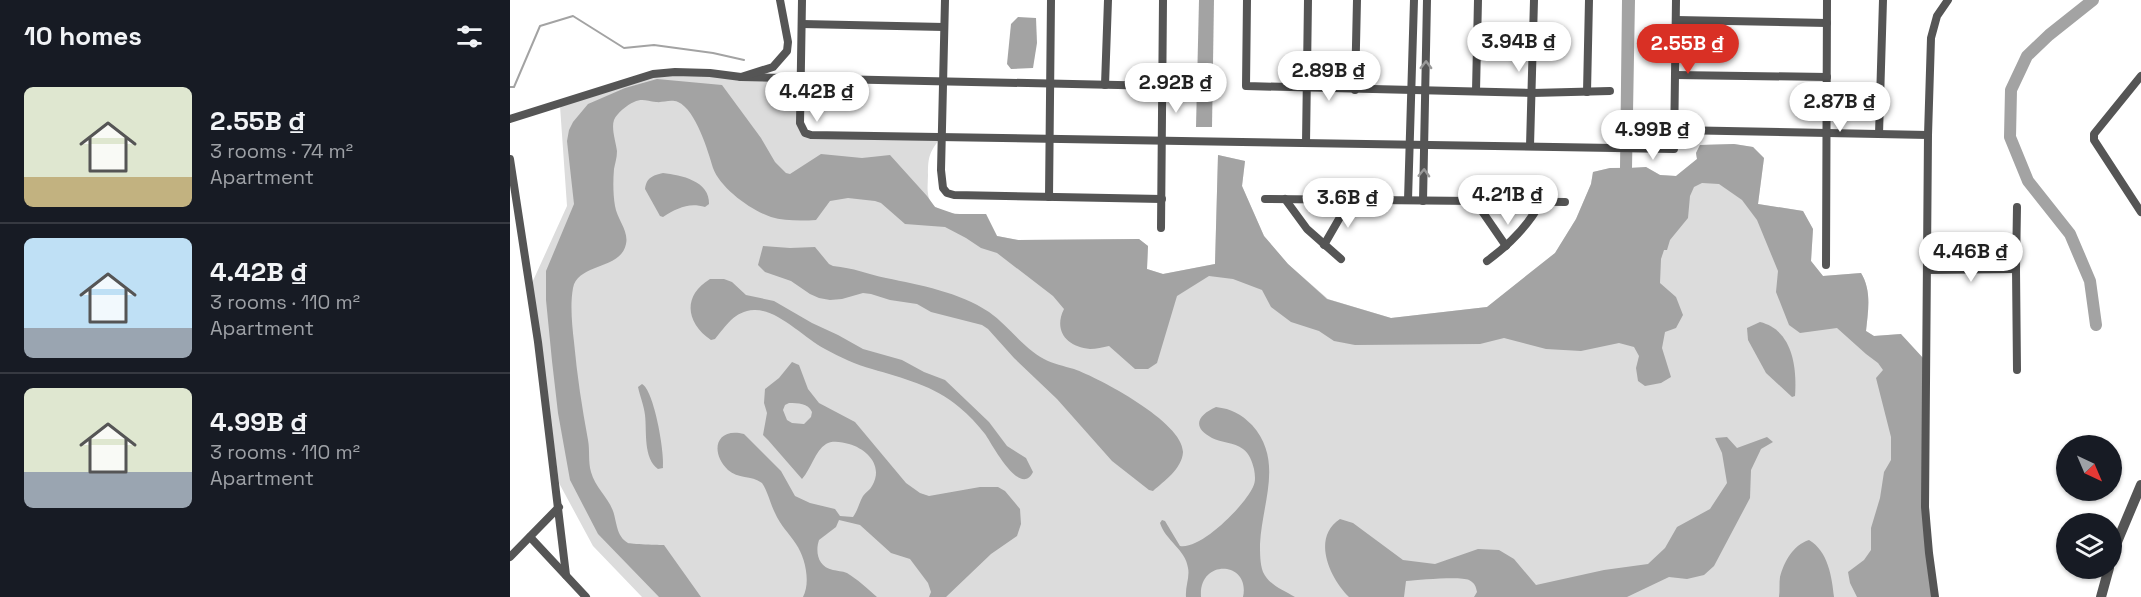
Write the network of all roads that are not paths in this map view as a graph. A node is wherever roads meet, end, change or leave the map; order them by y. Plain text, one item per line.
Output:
1 (780, 0) edge
2 (802, 0) edge
3 (945, 0) edge
4 (1052, 0) edge
5 (1108, 0) edge
6 (1164, 0) edge
7 (1247, 0) edge
8 (1308, 0) edge
9 (1357, 0) edge
10 (1414, 0) edge
11 (1427, 0) edge
12 (1478, 0) edge
13 (1534, 0) edge
14 (1589, 0) edge
15 (1676, 0) edge
16 (1827, 0) edge
17 (1883, 0) edge
18 (1948, 0) edge
19 (1676, 21) junction
20 (1827, 23) junction
21 (802, 24) junction
22 (944, 27) junction
23 (1675, 75) junction
24 (741, 77) junction
25 (1827, 77) junction
26 (801, 78) junction
27 (2140, 80) edge
28 (943, 81) junction
29 (1050, 84) junction
30 (1105, 85) junction
31 (1163, 86) junction
32 (1307, 88) junction
33 (1355, 90) junction
34 (1412, 90) junction
35 (1426, 90) junction
36 (1476, 91) junction
37 (1610, 91) dead end
38 (1587, 92) junction
39 (1532, 93) junction
40 (510, 119) edge
41 (1674, 130) junction
42 (1827, 133) junction
43 (1879, 134) junction
44 (1928, 135) junction
45 (941, 137) junction
46 (1050, 139) junction
47 (1162, 141) junction
48 (1306, 143) junction
49 (1410, 144) junction
50 (1425, 145) junction
51 (1530, 146) junction
52 (510, 159) edge
53 (1049, 197) junction
54 (1162, 199) junction
55 (1265, 199) dead end
56 (1285, 199) junction
57 (1350, 200) junction
58 (1408, 200) junction
59 (1423, 201) junction
60 (1475, 201) junction
61 (1541, 202) junction
62 (1565, 202) dead end
63 (2017, 207) dead end
64 (2141, 212) edge
65 (1161, 228) dead end
66 (1324, 245) junction
67 (1506, 246) junction
68 (1341, 259) dead end
69 (1487, 261) dead end
70 (1826, 265) dead end
71 (2016, 269) junction
72 (1927, 270) junction
73 (2017, 370) dead end
74 (2141, 485) edge
75 (559, 507) junction
76 (2122, 533) edge
77 (530, 537) junction
78 (510, 557) edge
79 (566, 575) junction
80 (2106, 579) edge
81 (586, 597) edge
82 (1935, 597) edge
83 (2101, 597) edge

1 - 24 street
2 - 21 street
3 - 22 street
4 - 29 street
5 - 30 street
6 - 31 street
7 - 32 street
8 - 32 street
9 - 33 street
10 - 34 street
35 -> 11 street
12 - 36 street
13 - 39 street
14 - 38 street
15 - 19 street
16 - 20 street
17 - 43 street
18 - 44 street
19 - 20 street
19 - 23 street
20 - 25 street
21 - 22 street
21 - 26 street
22 - 28 street
23 - 25 street
23 - 41 street
24 - 26 street
24 - 40 street
25 - 42 street
26 - 28 street
26 - 45 street
27 - 64 street
28 - 29 street
28 - 45 street
29 - 30 street
29 - 46 street
30 - 31 street
31 - 47 street
32 - 33 street
32 - 48 street
33 - 34 street
34 - 35 street
34 - 49 street
35 - 36 street
35 - 50 street
36 - 39 street
37 - 38 street
38 - 39 street
39 - 51 street
41 - 42 street
41 - 51 street
42 - 43 street
42 - 70 street
43 - 44 street
44 - 72 street
45 - 46 street
45 - 53 street
46 - 47 street
46 - 53 street
47 - 48 street
47 - 54 street
48 - 49 street
49 - 50 street
49 - 58 street
50 - 51 street
59 -> 50 street
52 - 75 street
53 - 54 street
54 - 65 street
55 - 56 street
56 - 57 street
56 - 66 street
57 - 58 street
57 - 66 street
58 - 59 street
59 - 60 street
60 - 61 street
60 - 67 street
61 - 62 street
61 - 67 street
63 - 71 street
66 - 68 street
67 - 69 street
71 - 72 street
71 - 73 street
72 - 82 street
74 - 76 street
75 - 77 street
75 - 79 street
77 - 78 street
77 - 79 street
79 - 81 street
80 - 83 street

